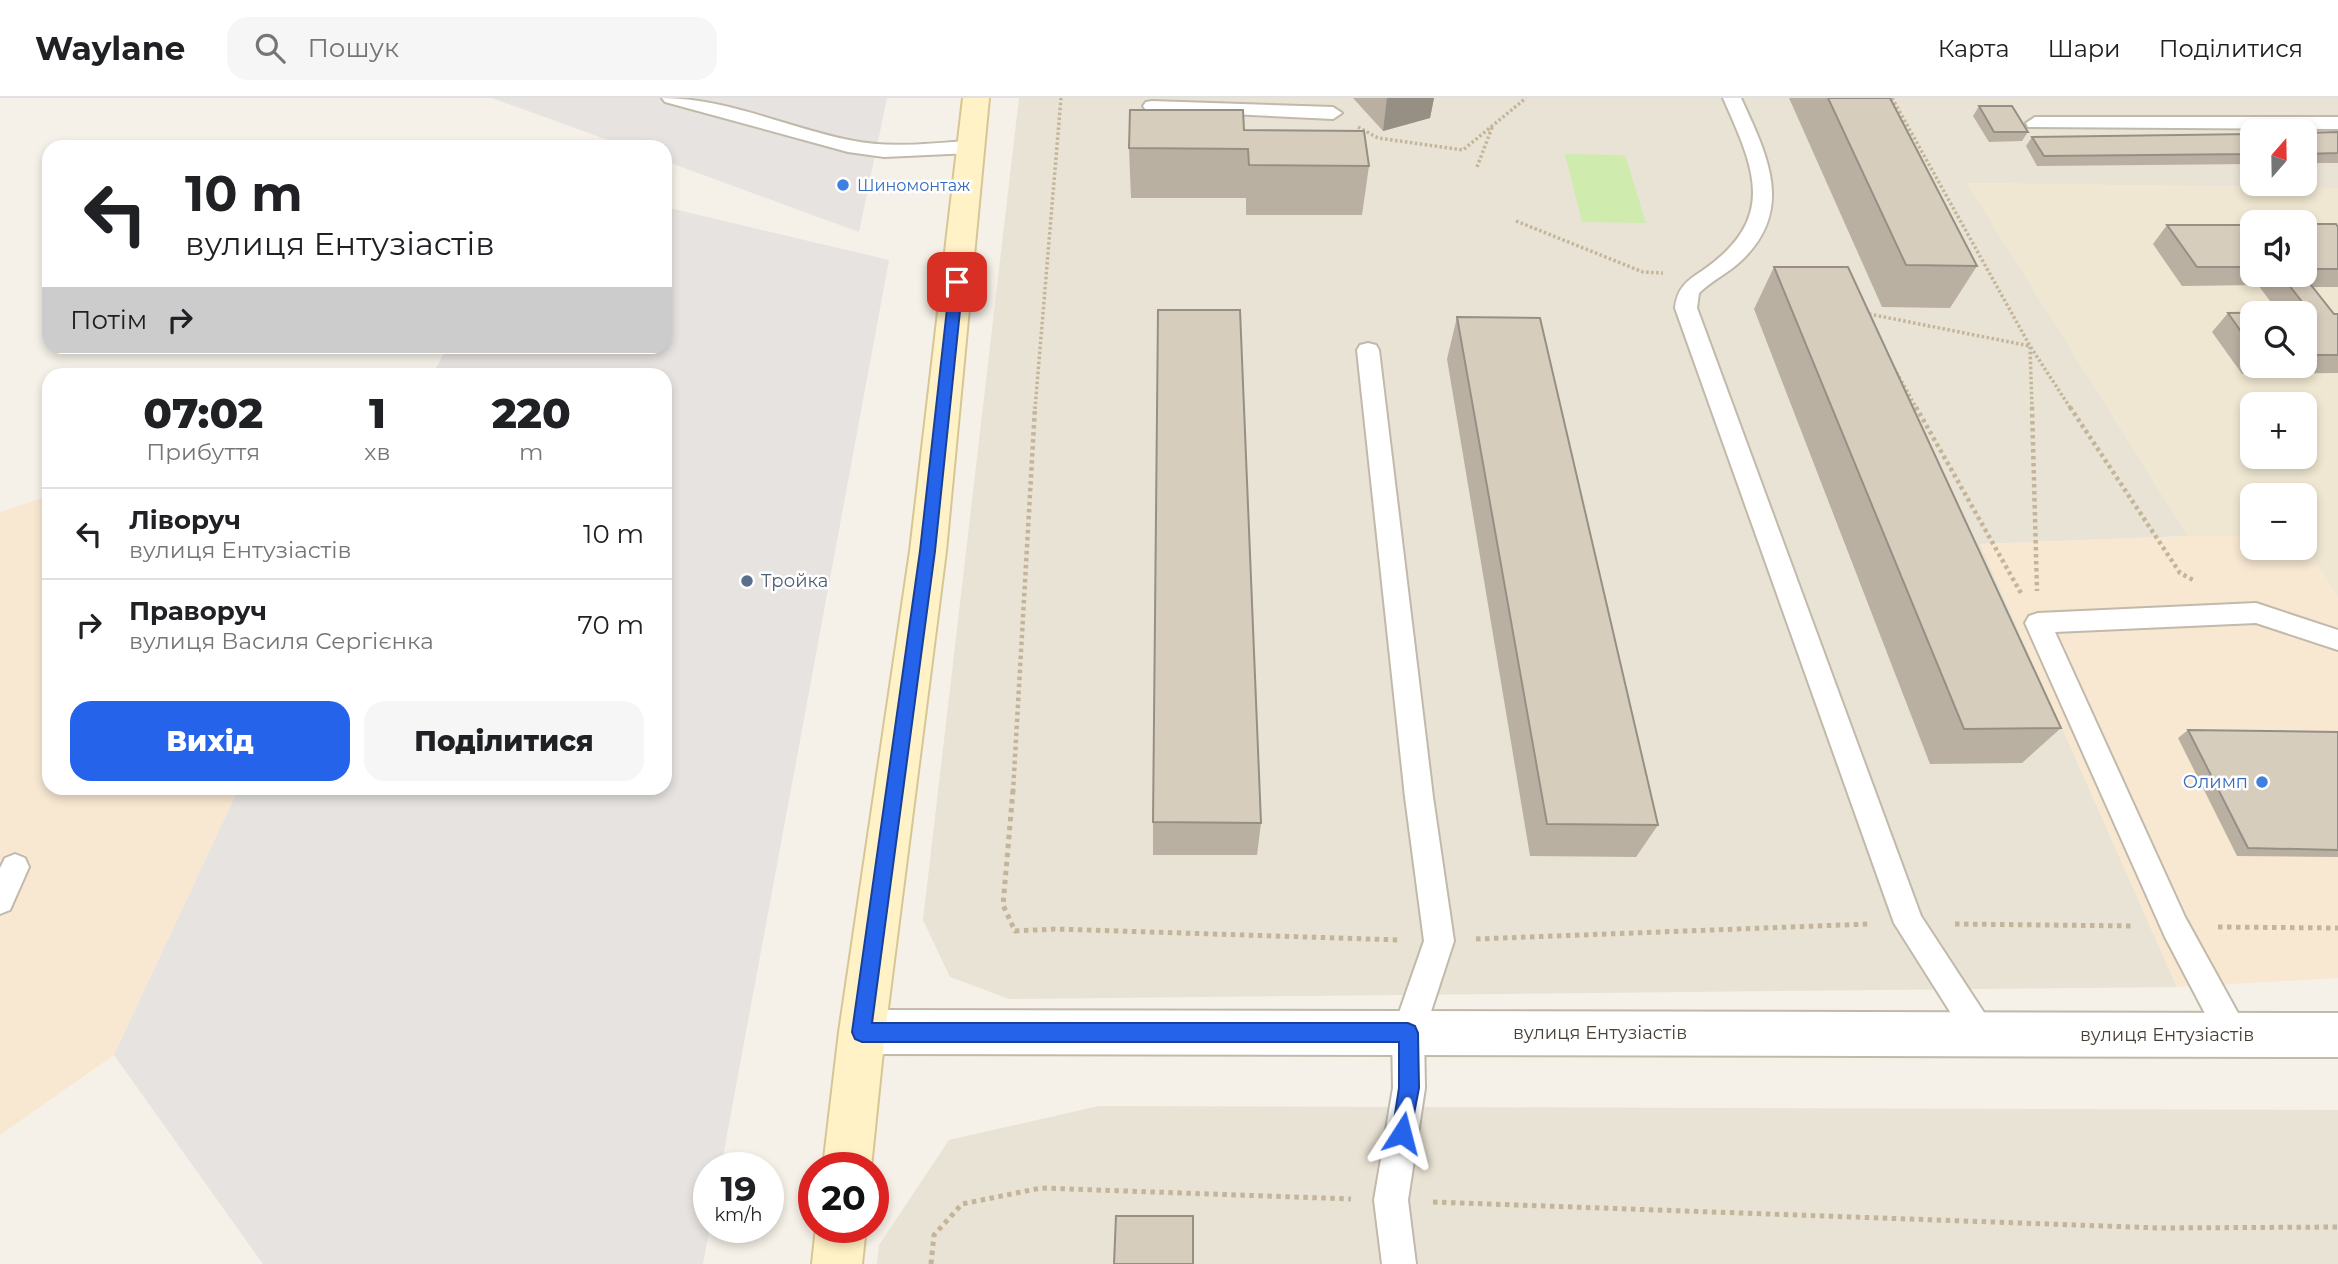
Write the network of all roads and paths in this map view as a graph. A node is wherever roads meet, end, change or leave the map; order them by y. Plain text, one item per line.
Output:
1 (671, 98) edge
2 (976, 98) edge
3 (1061, 98) edge
4 (1319, 98) edge
5 (1526, 98) edge
6 (1732, 98) edge
7 (1892, 98) edge
8 (727, 106) edge
9 (1152, 106) dead end
10 (1333, 113) junction
11 (2035, 123) dead end
12 (2338, 123) edge
13 (1493, 125) junction
14 (971, 147) junction
15 (1478, 167) dead end
16 (1516, 221) dead end
17 (1708, 275) junction
18 (1870, 324) edge
19 (2030, 346) junction
20 (1368, 350) dead end
21 (1890, 360) edge
22 (2256, 612) junction
23 (2038, 624) junction
24 (2338, 640) edge
25 (16, 867) dead end
26 (0, 900) edge
27 (1909, 923) junction
28 (2175, 927) junction
29 (2338, 928) edge
30 (1439, 941) junction
31 (862, 1032) junction
32 (1408, 1033) junction
33 (1982, 1034) junction
34 (2233, 1035) junction
35 (2338, 1035) edge
36 (849, 1152) edge
37 (1391, 1200) junction
38 (2338, 1227) edge
39 (839, 1243) edge
40 (837, 1264) edge
41 (931, 1264) edge
42 (1399, 1264) edge

1 - 8 lane
2 - 14 main road
3 - 30 path
4 - 10 lane
5 - 13 path
6 - 17 lane
7 - 19 path
8 - 14 lane
9 - 10 lane
10 - 13 path
11 - 12 lane
13 - 15 path
14 - 31 main road
16 - 17 path
17 - 27 lane
18 - 19 path
19 - 22 path
19 - 23 path
20 - 30 lane
21 - 23 path
22 - 23 lane
22 - 24 lane
23 - 28 lane
25 - 26 lane
27 - 28 path
27 - 30 path
27 - 33 lane
28 - 29 path
28 - 34 lane
30 - 32 lane
31 - 32 street, вулиця Ентузіастів
31 - 36 main road
32 - 33 street, вулиця Ентузіастів
32 - 37 lane
33 - 34 street, вулиця Ентузіастів
34 - 35 street, вулиця Ентузіастів
37 - 38 path
37 - 41 path
37 - 42 lane
39 - 40 main road

